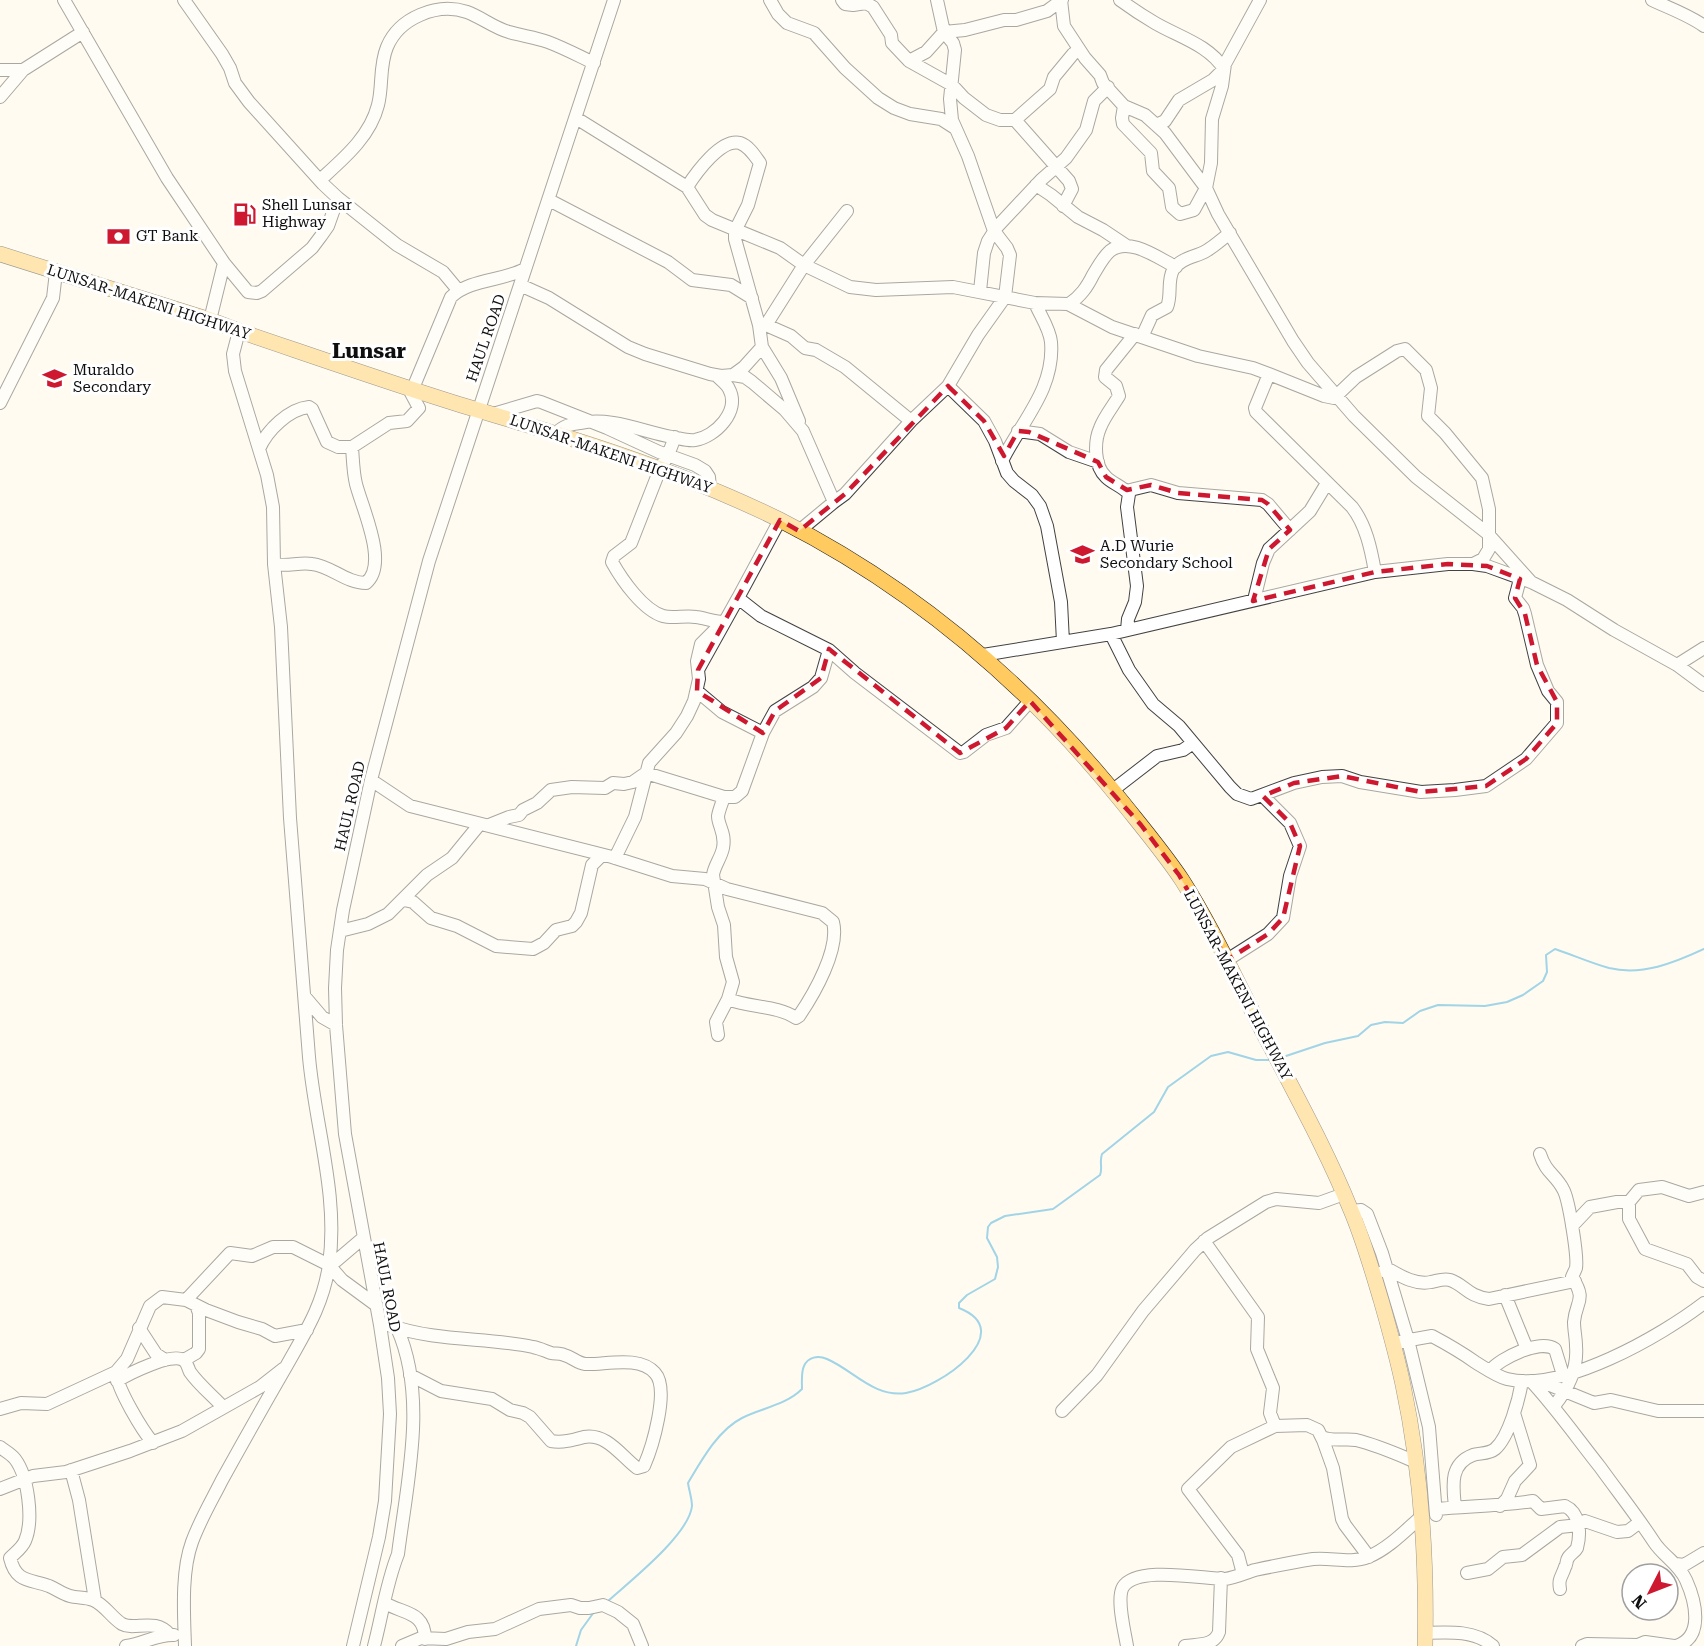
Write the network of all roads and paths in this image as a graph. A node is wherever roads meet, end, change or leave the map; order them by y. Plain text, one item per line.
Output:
1 (184, 0) edge
2 (614, 0) edge
3 (770, 0) edge
4 (842, 0) edge
5 (937, 0) edge
6 (1061, 0) edge
7 (1120, 0) edge
8 (1260, 0) edge
9 (1652, 0) edge
10 (68, 1) edge
11 (460, 5) edge
12 (1704, 26) edge
13 (82, 32) junction
14 (944, 32) junction
15 (1080, 50) junction
16 (909, 61) junction
17 (594, 63) junction
18 (1224, 69) junction
19 (0, 70) edge
20 (23, 70) junction
21 (952, 85) junction
22 (1107, 87) junction
23 (0, 97) edge
24 (1124, 106) junction
25 (576, 118) junction
26 (1015, 120) junction
27 (1156, 125) junction
28 (955, 128) junction
29 (1057, 167) junction
30 (320, 180) junction
31 (1036, 185) junction
32 (687, 187) junction
33 (1206, 188) junction
34 (338, 198) junction
35 (549, 200) junction
36 (1063, 206) junction
37 (847, 211) dead end
38 (735, 231) junction
39 (994, 231) junction
40 (1230, 234) junction
41 (1127, 246) junction
42 (0, 254) edge
43 (224, 263) junction
44 (804, 265) junction
45 (1176, 267) junction
46 (525, 269) junction
47 (56, 272) junction
48 (520, 285) junction
49 (458, 290) junction
50 (980, 291) junction
51 (1005, 297) junction
52 (752, 298) junction
53 (1035, 303) junction
54 (1069, 304) junction
55 (210, 320) junction
56 (763, 325) junction
57 (239, 331) junction
58 (1139, 335) junction
59 (762, 346) junction
60 (1269, 374) junction
61 (733, 375) junction
62 (717, 376) junction
63 (948, 386) junction
64 (413, 388) junction
65 (1337, 396) junction
66 (0, 403) edge
67 (471, 407) junction
68 (493, 414) junction
69 (249, 418) junction
70 (590, 421) junction
71 (911, 421) junction
72 (272, 429) junction
73 (803, 431) junction
74 (1018, 431) junction
75 (555, 434) junction
76 (675, 437) junction
77 (352, 447) junction
78 (259, 449) junction
79 (668, 455) junction
80 (1002, 461) junction
81 (1098, 462) junction
82 (660, 469) junction
83 (1327, 483) junction
84 (710, 488) junction
85 (1126, 491) junction
86 (834, 502) junction
87 (780, 520) junction
88 (1290, 530) junction
89 (799, 531) junction
90 (1487, 533) junction
91 (274, 564) junction
92 (1473, 564) junction
93 (1375, 572) junction
94 (1525, 581) junction
95 (738, 598) junction
96 (1254, 600) junction
97 (723, 622) junction
98 (1127, 630) junction
99 (1111, 634) junction
100 (1063, 642) junction
101 (1704, 648) edge
102 (829, 650) junction
103 (983, 655) junction
104 (1677, 665) junction
105 (1704, 685) edge
106 (697, 691) junction
107 (1030, 701) junction
108 (763, 733) junction
109 (1193, 743) junction
110 (646, 772) junction
111 (370, 780) junction
112 (1113, 790) junction
113 (1263, 796) junction
114 (724, 797) junction
115 (484, 825) junction
116 (602, 855) junction
117 (615, 858) junction
118 (716, 885) junction
119 (404, 900) junction
120 (340, 931) junction
121 (1227, 960) junction
122 (304, 996) junction
123 (728, 999) junction
124 (336, 1025) junction
125 (718, 1035) dead end
126 (1540, 1154) dead end
127 (1704, 1192) edge
128 (1344, 1194) junction
129 (1629, 1202) junction
130 (1572, 1226) junction
131 (363, 1238) junction
132 (1204, 1241) junction
133 (329, 1265) junction
134 (1380, 1272) junction
135 (1575, 1281) junction
136 (1704, 1281) edge
137 (1505, 1295) junction
138 (191, 1302) junction
139 (1704, 1304) edge
140 (376, 1305) junction
141 (380, 1326) junction
142 (139, 1328) junction
143 (397, 1328) junction
144 (307, 1330) junction
145 (1400, 1342) junction
146 (1527, 1349) junction
147 (165, 1360) junction
148 (184, 1360) junction
149 (286, 1366) junction
150 (1490, 1371) junction
151 (1568, 1374) junction
152 (410, 1375) junction
153 (117, 1377) junction
154 (1531, 1381) junction
155 (1566, 1392) junction
156 (1554, 1406) junction
157 (223, 1407) junction
158 (0, 1409) edge
159 (1062, 1411) dead end
160 (1704, 1411) edge
161 (1514, 1413) junction
162 (1275, 1426) junction
163 (1322, 1437) junction
164 (153, 1443) junction
165 (0, 1447) edge
166 (1416, 1462) junction
167 (71, 1470) junction
168 (23, 1479) junction
169 (0, 1489) edge
170 (1500, 1506) junction
171 (1455, 1507) junction
172 (1431, 1513) junction
173 (1640, 1522) junction
174 (1579, 1525) junction
175 (1704, 1553) edge
176 (1369, 1557) junction
177 (1674, 1562) edge
178 (1680, 1564) edge
179 (1680, 1570) edge
180 (1467, 1573) dead end
181 (1243, 1574) junction
182 (1221, 1578) junction
183 (1560, 1589) dead end
184 (95, 1600) junction
185 (385, 1603) junction
186 (170, 1635) junction
187 (425, 1639) junction
188 (1425, 1639) edge
189 (185, 1641) edge
190 (126, 1646) edge
191 (353, 1646) edge
192 (374, 1646) edge
193 (402, 1646) edge
194 (642, 1646) edge
195 (1127, 1646) edge
196 (1185, 1646) edge
197 (1493, 1646) edge
198 (1582, 1646) edge
199 (1675, 1646) edge

1 - 30 street
2 - 17 street, HAUL ROAD
3 - 28 street
4 - 16 street
5 - 14 street
6 - 14 street
6 - 15 street
7 - 18 street
8 - 18 street
9 - 12 street
10 - 13 street
11 - 17 street
11 - 30 street
13 - 20 street
13 - 43 street
14 - 16 street
14 - 21 street
15 - 22 street
15 - 26 street
16 - 21 street
17 - 25 street, HAUL ROAD
18 - 27 street
18 - 33 street
19 - 20 street
20 - 23 street
21 - 26 street
21 - 28 street
22 - 24 street
22 - 29 street
24 - 27 street
24 - 33 street
25 - 32 street
25 - 35 street, HAUL ROAD
26 - 29 street
27 - 33 street
28 - 39 street
29 - 31 street
29 - 36 street
30 - 34 street
31 - 36 street
31 - 39 street
32 - 38 street
32 - 38 street
33 - 40 street
34 - 43 street
34 - 49 street
35 - 46 street, HAUL ROAD
35 - 52 street
36 - 41 street
37 - 44 street
38 - 44 street
38 - 52 street
39 - 50 street
39 - 51 street
40 - 45 street
40 - 65 street
41 - 45 street
41 - 54 street
42 - 47 main road, LUNSAR-MAKENI HIGHWAY
43 - 55 street
44 - 50 street
44 - 56 street
45 - 58 street
46 - 48 street, HAUL ROAD
46 - 49 street
47 - 55 main road, LUNSAR-MAKENI HIGHWAY
47 - 66 street
48 - 62 street
48 - 67 street, HAUL ROAD
49 - 64 street
50 - 51 street
51 - 53 street
51 - 63 street
52 - 56 street
53 - 54 street
53 - 74 street
54 - 58 street
55 - 57 main road, LUNSAR-MAKENI HIGHWAY
56 - 59 street
56 - 71 street
57 - 64 main road, LUNSAR-MAKENI HIGHWAY
57 - 69 street
58 - 60 street
58 - 81 street
59 - 61 street
59 - 73 street
60 - 65 street
60 - 83 street
61 - 62 street
61 - 73 street
62 - 76 street
63 - 71 street
63 - 80 street
64 - 67 main road, LUNSAR-MAKENI HIGHWAY
64 - 77 street
65 - 90 street
65 - 90 street
67 - 68 main road, LUNSAR-MAKENI HIGHWAY
67 - 111 street, HAUL ROAD
68 - 70 street
68 - 75 main road, LUNSAR-MAKENI HIGHWAY
69 - 72 street
69 - 78 street
70 - 75 street
70 - 76 street
70 - 79 street
71 - 86 street
72 - 77 street
72 - 78 street
73 - 86 street
74 - 80 street
74 - 81 street
75 - 82 main road, LUNSAR-MAKENI HIGHWAY
76 - 79 street
77 - 91 street
78 - 91 street
79 - 82 street
79 - 84 street
80 - 100 street
81 - 85 street
82 - 84 main road, LUNSAR-MAKENI HIGHWAY
82 - 97 street
83 - 88 street
83 - 93 street
84 - 87 main road, LUNSAR-MAKENI HIGHWAY
85 - 88 street
85 - 98 street
86 - 89 street
87 - 89 main road, LUNSAR-MAKENI HIGHWAY
87 - 95 street
88 - 96 street
89 - 103 main road, LUNSAR-MAKENI HIGHWAY
90 - 92 street
90 - 94 street
91 - 122 street
92 - 93 street
92 - 94 street
93 - 96 street
94 - 104 street
94 - 113 street
95 - 97 street
95 - 102 street
96 - 98 street
97 - 106 street
98 - 99 street
99 - 100 street
99 - 109 street
100 - 103 street
101 - 104 street
102 - 107 street
102 - 108 street
103 - 107 main road, LUNSAR-MAKENI HIGHWAY
104 - 105 street
106 - 108 street
106 - 110 street
107 - 112 main road, LUNSAR-MAKENI HIGHWAY
108 - 114 street
109 - 112 street
109 - 113 street
110 - 114 street
110 - 115 street
110 - 117 street
111 - 115 street
111 - 120 street, HAUL ROAD
112 - 121 main road, LUNSAR-MAKENI HIGHWAY
113 - 121 street
114 - 118 street
115 - 116 street
115 - 119 street
116 - 117 street
116 - 119 street
117 - 118 street
118 - 123 street
118 - 123 street
119 - 120 street
120 - 124 street, HAUL ROAD
121 - 128 main road, LUNSAR-MAKENI HIGHWAY
122 - 124 street
122 - 133 street
123 - 125 street
124 - 131 street, HAUL ROAD
126 - 130 street
127 - 129 street
128 - 132 street
128 - 134 main road, LUNSAR-MAKENI HIGHWAY
129 - 130 street
129 - 136 street
130 - 135 street
131 - 133 street
131 - 140 street, HAUL ROAD
132 - 159 street
132 - 162 street
133 - 138 street
133 - 140 street
133 - 144 street
134 - 137 street
134 - 145 main road, LUNSAR-MAKENI HIGHWAY
135 - 137 street
135 - 151 street
137 - 146 street
138 - 142 street
138 - 144 street
138 - 148 street
139 - 151 street
140 - 141 street, HAUL ROAD
141 - 143 street
141 - 191 street, HAUL ROAD
142 - 147 street
142 - 153 street
143 - 152 street
143 - 152 street
144 - 149 street
145 - 150 street
145 - 166 main road, LUNSAR-MAKENI HIGHWAY
145 - 172 street
146 - 150 street
146 - 151 street
147 - 148 street
147 - 153 street
148 - 157 street
149 - 157 street
149 - 189 street
150 - 154 street
151 - 154 street
151 - 155 street
152 - 185 street
153 - 158 street
153 - 164 street
154 - 155 street
154 - 156 street
154 - 161 street
155 - 156 street
155 - 160 street
156 - 173 street
157 - 164 street
161 - 170 street
161 - 171 street
162 - 163 street
162 - 181 street
163 - 166 street
163 - 176 street
164 - 167 street
165 - 168 street
166 - 172 main road, LUNSAR-MAKENI HIGHWAY
167 - 168 street
167 - 184 street
168 - 169 street
168 - 184 street
170 - 171 street
170 - 174 street
171 - 172 street
172 - 176 street
172 - 188 main road, LUNSAR-MAKENI HIGHWAY
173 - 174 street
173 - 177 street
174 - 180 street
174 - 183 street
175 - 178 street
176 - 181 street
179 - 199 street
181 - 182 street
182 - 195 street
182 - 196 street
184 - 186 street
185 - 187 street
185 - 192 street
186 - 189 street
186 - 190 street
187 - 193 street
187 - 194 street
188 - 197 street
198 - 199 street

